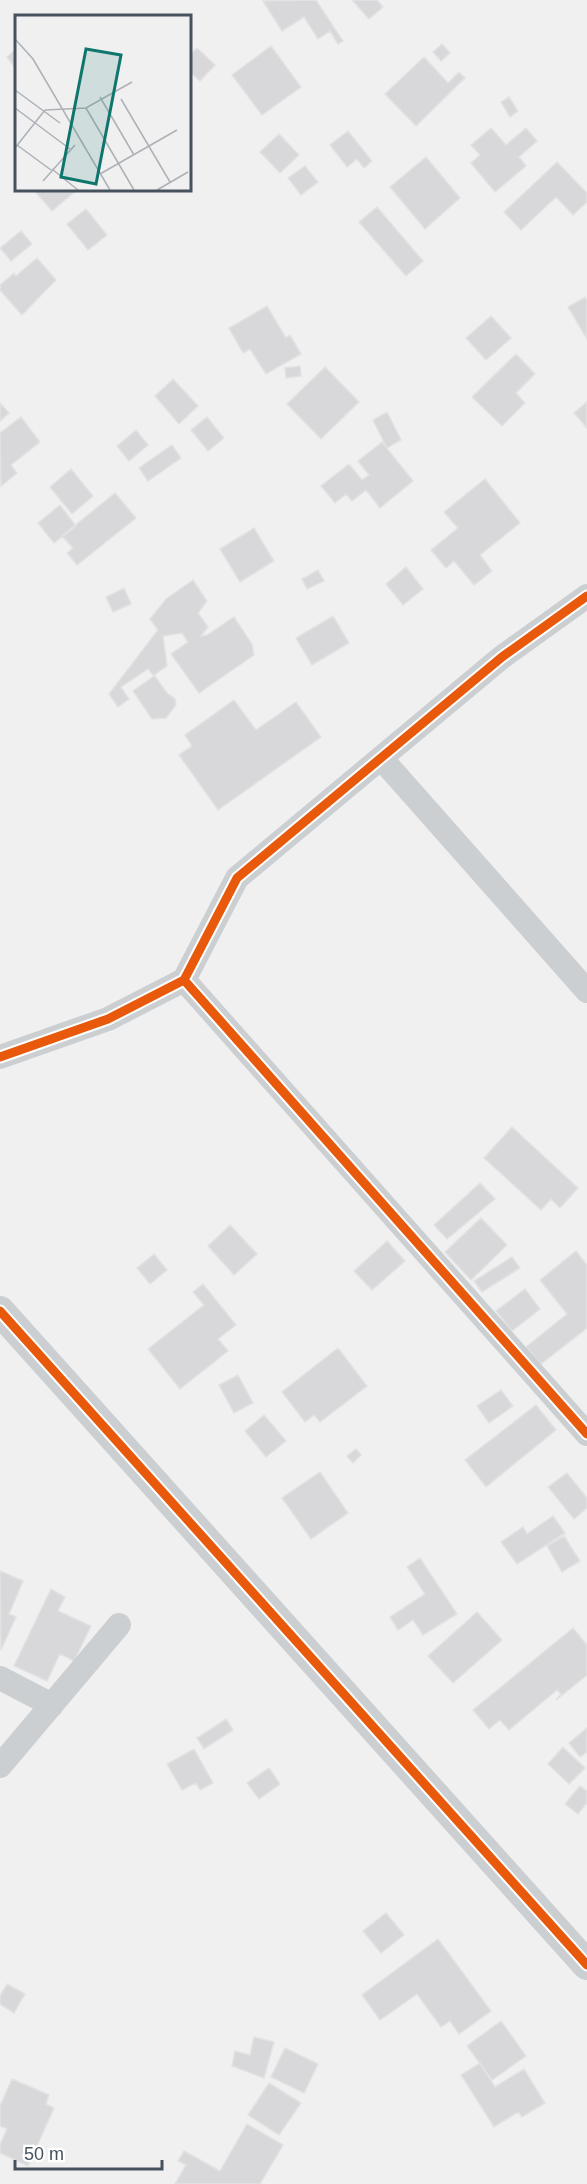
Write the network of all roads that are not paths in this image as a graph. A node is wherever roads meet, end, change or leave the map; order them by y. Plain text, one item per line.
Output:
1 (587, 596) edge
2 (381, 759) junction
3 (184, 980) junction
4 (587, 991) edge
5 (0, 1057) edge
6 (0, 1311) edge
7 (587, 1434) edge
8 (119, 1625) dead end
9 (0, 1678) edge
10 (52, 1705) junction
11 (0, 1766) edge
12 (587, 1965) edge

1 - 2 street
2 - 3 street
2 - 4 street
3 - 5 street
3 - 7 street
6 - 12 street
8 - 10 street
9 - 10 street
10 - 11 street

